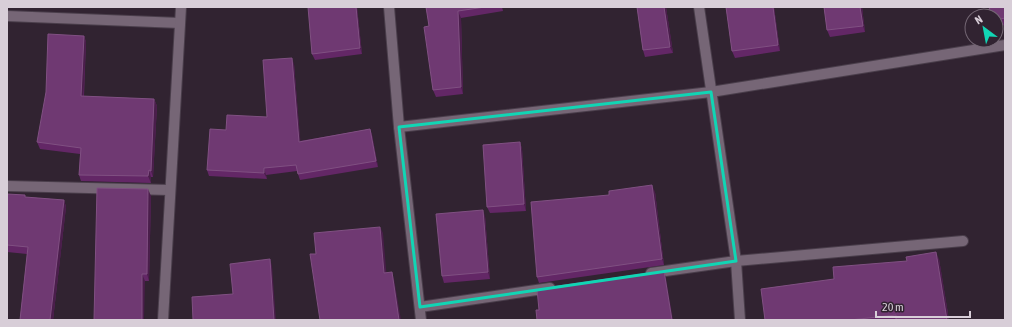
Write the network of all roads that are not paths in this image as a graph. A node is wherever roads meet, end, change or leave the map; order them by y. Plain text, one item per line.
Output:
1 (181, 7) edge
2 (389, 7) edge
3 (699, 7) edge
4 (7, 16) edge
5 (180, 23) junction
6 (1005, 45) edge
7 (711, 92) junction
8 (399, 127) junction
9 (7, 186) edge
10 (170, 190) junction
11 (963, 241) dead end
12 (736, 261) junction
13 (641, 274) edge
14 (562, 286) edge
15 (420, 307) junction
16 (162, 320) edge
17 (421, 320) edge
18 (740, 320) edge

1 - 5 street
2 - 8 street
3 - 7 street
4 - 5 street
5 - 10 street
6 - 7 street
7 - 8 street
7 - 12 street
8 - 15 street
9 - 10 street
10 - 16 street
11 - 12 street
12 - 13 street
12 - 18 street
14 - 15 street
15 - 17 street

